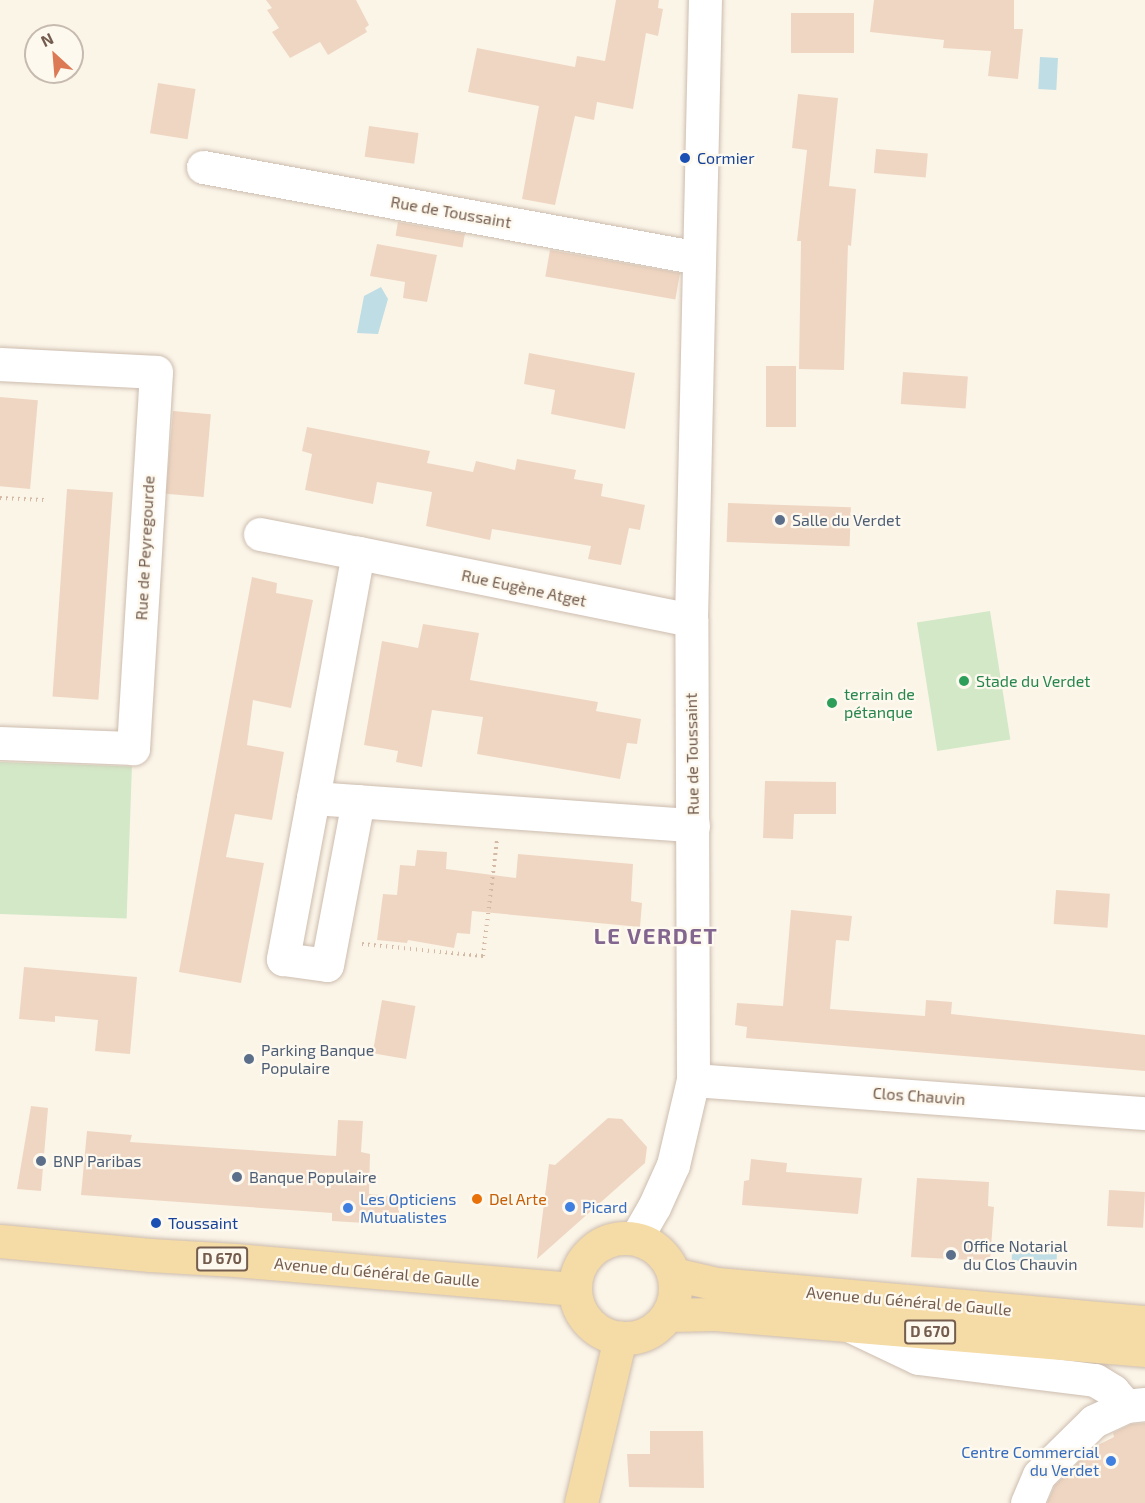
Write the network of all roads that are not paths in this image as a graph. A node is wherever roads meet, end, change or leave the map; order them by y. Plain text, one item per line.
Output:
1 (705, 0) edge
2 (203, 167) dead end
3 (699, 258) junction
4 (0, 364) edge
5 (260, 534) dead end
6 (358, 553) junction
7 (691, 621) junction
8 (0, 743) edge
9 (313, 798) junction
10 (358, 801) junction
11 (693, 825) junction
12 (693, 1080) junction
13 (1145, 1113) edge
14 (636, 1238) junction
15 (0, 1240) edge
16 (674, 1274) junction
17 (575, 1289) junction
18 (668, 1315) junction
19 (1145, 1322) edge
20 (851, 1326) junction
21 (620, 1338) junction
22 (1145, 1350) edge
23 (1136, 1405) edge
24 (581, 1503) edge
25 (1027, 1503) edge

1 - 3 street, Rue de Toussaint
2 - 3 street, Rue de Toussaint
3 - 7 street, Rue de Toussaint
4 - 8 street, Rue de Peyregourde
5 - 6 street, Rue Eugène Atget
6 - 7 street, Rue Eugène Atget
6 - 9 street
7 - 11 street, Rue de Toussaint
9 - 10 street
9 - 10 street
10 - 11 street
11 - 12 street, Rue de Toussaint
12 - 13 street, Clos Chauvin
12 - 14 street, Rue de Toussaint
14 - 16 main road
14 - 17 main road
15 - 17 main road, Avenue du Général de Gaulle / D 670
16 - 18 main road
16 - 19 main road, Avenue du Général de Gaulle / D 670
17 - 21 main road
18 - 20 main road, Avenue du Général de Gaulle / D 670
18 - 21 main road
20 - 22 main road, Avenue du Général de Gaulle / D 670
20 - 23 street
21 - 24 main road
23 - 25 street

